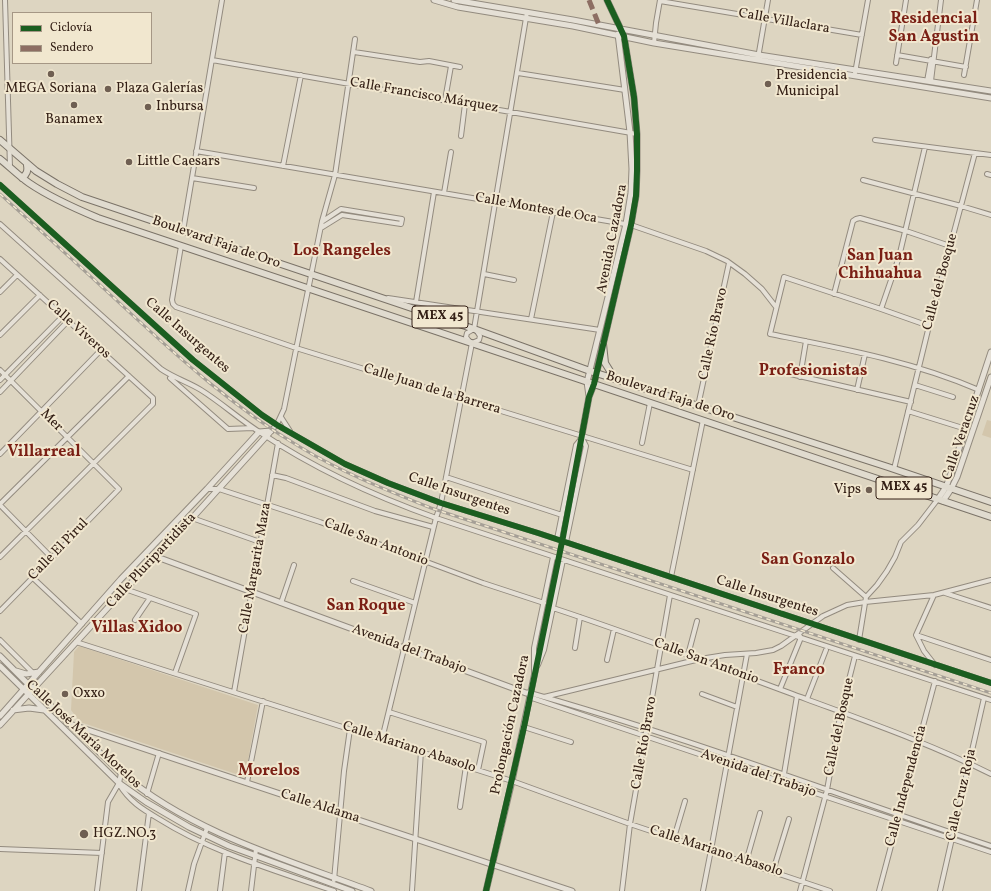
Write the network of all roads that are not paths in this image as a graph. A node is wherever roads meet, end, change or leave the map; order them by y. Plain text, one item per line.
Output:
1 (5, 0) edge
2 (222, 0) edge
3 (434, 0) edge
4 (454, 0) edge
5 (608, 0) edge
6 (660, 0) edge
7 (768, 0) edge
8 (868, 0) edge
9 (906, 0) edge
10 (942, 0) edge
11 (976, 0) edge
12 (527, 15) junction
13 (765, 18) junction
14 (620, 31) junction
15 (862, 35) junction
16 (655, 36) junction
17 (355, 39) dead end
18 (654, 43) junction
19 (622, 46) junction
20 (354, 52) junction
21 (897, 55) junction
22 (758, 57) junction
23 (212, 60) junction
24 (932, 61) junction
25 (896, 63) dead end
26 (451, 66) junction
27 (966, 67) junction
28 (460, 68) dead end
29 (855, 72) junction
30 (518, 73) junction
31 (301, 75) junction
32 (964, 76) dead end
33 (929, 81) junction
34 (349, 83) junction
35 (625, 90) junction
36 (991, 91) edge
37 (991, 98) edge
38 (445, 100) junction
39 (465, 104) junction
40 (512, 112) junction
41 (630, 132) junction
42 (637, 134) junction
43 (461, 136) dead end
44 (0, 140) edge
45 (875, 140) dead end
46 (925, 146) junction
47 (9, 148) junction
48 (196, 151) junction
49 (451, 152) dead end
50 (975, 153) junction
51 (991, 155) edge
52 (0, 159) edge
53 (27, 165) junction
54 (283, 166) junction
55 (10, 168) junction
56 (335, 174) junction
57 (22, 178) junction
58 (192, 178) junction
59 (863, 180) dead end
60 (0, 185) edge
61 (254, 188) dead end
62 (434, 192) junction
63 (444, 193) junction
64 (913, 193) junction
65 (496, 202) junction
66 (961, 206) junction
67 (553, 212) junction
68 (369, 214) junction
69 (991, 215) edge
70 (368, 219) junction
71 (322, 221) junction
72 (0, 224) edge
73 (629, 225) junction
74 (321, 228) junction
75 (183, 231) junction
76 (906, 231) junction
77 (181, 246) junction
78 (950, 246) junction
79 (0, 259) edge
80 (729, 263) junction
81 (484, 274) junction
82 (17, 275) junction
83 (311, 275) junction
84 (514, 280) dead end
85 (308, 289) junction
86 (0, 292) edge
87 (834, 294) junction
88 (40, 295) junction
89 (375, 296) junction
90 (416, 302) junction
91 (776, 307) junction
92 (881, 309) junction
93 (477, 311) junction
94 (62, 316) junction
95 (531, 319) junction
96 (68, 321) junction
97 (929, 326) junction
98 (474, 329) junction
99 (600, 330) junction
100 (0, 335) edge
101 (806, 341) junction
102 (472, 343) junction
103 (603, 344) junction
104 (296, 348) junction
105 (100, 350) junction
106 (991, 352) edge
107 (865, 354) junction
108 (919, 368) junction
109 (161, 369) junction
110 (769, 369) dead end
111 (0, 370) edge
112 (590, 371) junction
113 (596, 373) junction
114 (5, 375) junction
115 (129, 376) junction
116 (800, 377) junction
117 (615, 378) junction
118 (991, 378) edge
119 (0, 380) edge
120 (11, 381) junction
121 (587, 382) junction
122 (594, 384) junction
123 (915, 385) junction
124 (857, 390) junction
125 (979, 390) junction
126 (0, 392) edge
127 (589, 397) junction
128 (953, 397) dead end
129 (461, 399) junction
130 (911, 402) junction
131 (650, 403) junction
132 (698, 406) junction
133 (41, 411) junction
134 (908, 411) junction
135 (281, 417) junction
136 (703, 420) junction
137 (277, 425) junction
138 (253, 428) junction
139 (966, 429) junction
140 (272, 431) junction
141 (259, 432) junction
142 (295, 435) junction
143 (267, 437) junction
144 (582, 437) junction
145 (67, 438) junction
146 (278, 443) junction
147 (642, 443) dead end
148 (821, 446) junction
149 (0, 454) edge
150 (817, 458) junction
151 (94, 464) junction
152 (894, 469) junction
153 (693, 470) junction
154 (272, 475) junction
155 (446, 477) junction
156 (948, 488) junction
157 (119, 489) joint
158 (207, 489) junction
159 (219, 489) junction
160 (940, 500) junction
161 (991, 502) edge
162 (441, 503) junction
163 (0, 504) edge
164 (267, 504) junction
165 (562, 515) junction
166 (991, 517) edge
167 (192, 518) junction
168 (436, 518) junction
169 (433, 527) junction
170 (26, 531) junction
171 (165, 533) junction
172 (563, 537) tunnel mouth
173 (557, 539) junction
174 (173, 540) junction
175 (260, 542) junction
176 (566, 542) junction
177 (0, 557) edge
178 (157, 557) junction
179 (553, 557) junction
180 (52, 558) junction
181 (560, 561) junction
182 (425, 562) junction
183 (294, 565) dead end
184 (833, 568) dead end
185 (671, 577) junction
186 (33, 578) junction
187 (991, 580) edge
188 (353, 582) dead end
189 (124, 589) junction
190 (252, 592) junction
191 (945, 593) junction
192 (670, 595) junction
193 (934, 595) junction
194 (866, 597) junction
195 (150, 598) junction
196 (415, 602) junction
197 (865, 602) junction
198 (281, 603) junction
199 (544, 603) junction
200 (553, 608) junction
201 (991, 608) edge
202 (0, 611) edge
203 (580, 617) junction
204 (135, 620) dead end
205 (696, 621) dead end
206 (82, 624) junction
207 (811, 624) junction
208 (614, 629) junction
209 (795, 635) junction
210 (916, 635) junction
211 (800, 636) junction
212 (0, 640) edge
213 (859, 640) junction
214 (76, 642) junction
215 (661, 645) junction
216 (404, 648) junction
217 (575, 648) dead end
218 (826, 650) dead end
219 (924, 651) junction
220 (747, 654) junction
221 (688, 655) junction
222 (0, 656) edge
223 (855, 656) junction
224 (700, 659) junction
225 (607, 660) dead end
226 (920, 660) junction
227 (991, 660) edge
228 (935, 665) junction
229 (0, 666) edge
230 (14, 670) junction
231 (657, 670) junction
232 (40, 672) junction
233 (175, 673) junction
234 (34, 674) junction
235 (534, 674) junction
236 (743, 675) junction
237 (935, 681) junction
238 (991, 683) edge
239 (31, 687) junction
240 (780, 689) junction
241 (26, 692) junction
242 (234, 692) junction
243 (702, 694) dead end
244 (529, 695) junction
245 (797, 696) junction
246 (544, 697) junction
247 (984, 698) junction
248 (807, 699) junction
249 (535, 700) junction
250 (991, 700) edge
251 (263, 701) junction
252 (737, 707) junction
253 (13, 710) junction
254 (44, 710) junction
255 (841, 711) junction
256 (389, 712) junction
257 (0, 716) edge
258 (67, 723) junction
259 (0, 724) edge
260 (524, 727) junction
261 (350, 729) junction
262 (647, 729) junction
263 (646, 736) junction
264 (382, 739) junction
265 (918, 741) junction
266 (571, 742) dead end
267 (421, 751) junction
268 (159, 753) junction
269 (729, 755) junction
270 (970, 763) junction
271 (727, 764) junction
272 (466, 766) junction
273 (478, 770) junction
274 (121, 773) junction
275 (784, 774) junction
276 (991, 774) edge
277 (512, 781) junction
278 (248, 782) junction
279 (118, 783) junction
280 (826, 790) junction
281 (147, 794) junction
282 (825, 796) junction
283 (685, 801) dead end
284 (460, 807) dead end
285 (760, 812) dead end
286 (149, 813) junction
287 (340, 813) junction
288 (899, 815) junction
289 (788, 819) dead end
290 (898, 821) junction
291 (630, 824) junction
292 (207, 828) junction
293 (953, 833) junction
294 (204, 835) junction
295 (674, 838) junction
296 (416, 839) junction
297 (952, 839) junction
298 (201, 842) junction
299 (991, 846) edge
300 (0, 849) edge
301 (256, 849) junction
302 (712, 850) junction
303 (225, 852) junction
304 (991, 852) edge
305 (102, 853) junction
306 (255, 856) junction
307 (746, 862) junction
308 (254, 863) junction
309 (493, 865) junction
310 (288, 868) junction
311 (773, 871) junction
312 (286, 874) junction
313 (310, 876) junction
314 (334, 877) junction
315 (803, 881) junction
316 (308, 882) junction
317 (334, 884) junction
318 (97, 891) edge
319 (139, 891) edge
320 (188, 891) edge
321 (220, 891) edge
322 (251, 891) edge
323 (333, 891) edge
324 (352, 891) edge
325 (371, 891) edge
326 (412, 891) edge
327 (486, 891) edge
328 (572, 891) edge
329 (622, 891) edge
330 (702, 891) edge
331 (800, 891) edge
332 (830, 891) edge
333 (879, 891) edge
334 (940, 891) edge

1 - 47 street
2 - 23 street
3 - 12 street
4 - 12 street
5 - 14 street, Avenida Cazadora
6 - 13 street, Calle Villaclara
6 - 16 street
7 - 13 street
8 - 15 street
9 - 21 street
10 - 24 street
11 - 27 street
12 - 14 street
12 - 30 street
13 - 15 street, Calle Villaclara
13 - 22 street
14 - 16 street
14 - 18 street
14 - 19 street, Avenida Cazadora
15 - 29 street
16 - 18 street
16 - 22 street
17 - 20 street, Calle Pluripartidista
18 - 22 street
19 - 35 street, Avenida Cazadora
19 - 42 street, Avenida Cazadora
20 - 26 street
20 - 34 street, Calle Pluripartidista
21 - 24 street
21 - 25 street
22 - 29 street
23 - 31 street, Calle Francisco Márquez
23 - 48 street
24 - 27 street
24 - 33 street
26 - 28 street
26 - 38 street
27 - 32 street
29 - 33 street
29 - 37 street
30 - 35 street
30 - 40 street
31 - 34 street, Calle Francisco Márquez
31 - 54 street
33 - 36 street
34 - 38 street, Calle Francisco Márquez
34 - 56 street, Calle Pluripartidista
35 - 41 street, Avenida Cazadora
38 - 39 street, Calle Francisco Márquez
39 - 40 street, Calle Francisco Márquez
39 - 43 street
40 - 41 street, Calle Francisco Márquez
40 - 65 street
41 - 42 street, Calle Francisco Márquez
41 - 73 street, Avenida Cazadora
42 - 73 street, Avenida Cazadora
44 - 47 main road, Boulevard Faja de Oro / MEX 45
45 - 46 street
46 - 50 street
46 - 64 street
47 - 53 main road, Boulevard Faja de Oro / MEX 45
47 - 55 street
48 - 54 street, Calle Montes de Oca
48 - 58 street
49 - 63 street
50 - 51 street
50 - 66 street, Calle del Bosque
52 - 55 main road, Boulevard Faja de Oro / MEX 45
53 - 57 main road
53 - 75 main road, Boulevard Faja de Oro / MEX 45
54 - 56 street, Calle Montes de Oca
55 - 57 main road, Boulevard Faja de Oro / MEX 45
56 - 62 street, Calle Montes de Oca
56 - 71 street, Calle Pluripartidista
57 - 77 main road, Boulevard Faja de Oro / MEX 45
58 - 61 street
58 - 75 street
59 - 64 street
60 - 137 street, Calle Insurgentes
62 - 63 street, Calle Montes de Oca
62 - 90 street
63 - 65 street, Calle Montes de Oca
64 - 66 street
64 - 76 street
65 - 67 street, Calle Montes de Oca
65 - 81 street
66 - 69 street
66 - 78 street, Calle del Bosque
67 - 73 street, Calle Montes de Oca
67 - 95 street
68 - 70 street
68 - 70 street
68 - 71 street
70 - 74 street
71 - 74 street, Calle Pluripartidista
72 - 109 street, Calle Insurgentes
73 - 80 street, Calle Montes de Oca
73 - 99 street, Avenida Cazadora
73 - 103 street, Avenida Cazadora
74 - 83 street, Calle Pluripartidista
75 - 83 main road, Boulevard Faja de Oro / MEX 45
76 - 78 street
76 - 87 street
76 - 92 street
77 - 85 main road, Boulevard Faja de Oro / MEX 45
77 - 104 street, Calle Juan de la Barrera
78 - 97 street, Calle del Bosque
79 - 82 street, Calle Viveros
80 - 91 street, Calle Montes de Oca
80 - 132 street, Calle Río Bravo
81 - 84 street
81 - 93 street
82 - 86 street
82 - 88 street, Calle Viveros
83 - 85 street, Calle Pluripartidista
83 - 89 main road, Boulevard Faja de Oro / MEX 45
85 - 102 main road, Boulevard Faja de Oro / MEX 45
85 - 104 street, Calle Pluripartidista
87 - 91 street
87 - 92 street
88 - 94 street, Calle Viveros
88 - 100 street
89 - 90 street
89 - 98 main road, Boulevard Faja de Oro / MEX 45
90 - 93 street
91 - 101 street
92 - 97 street
93 - 95 street
93 - 98 street
94 - 96 street, Calle Viveros
94 - 114 street
95 - 99 street
96 - 105 street, Calle Viveros
96 - 120 street
97 - 108 street, Calle del Bosque
98 - 102 street
98 - 102 street
98 - 112 main road, Boulevard Faja de Oro / MEX 45
99 - 112 street, Avenida Cazadora
101 - 107 street
101 - 116 street
102 - 121 main road, Boulevard Faja de Oro / MEX 45
102 - 129 street
103 - 113 street, Avenida Cazadora
103 - 117 main road
104 - 129 street, Calle Juan de la Barrera
104 - 135 street, Calle Pluripartidista
105 - 115 street, Calle Viveros
105 - 133 street
106 - 125 street, Calle Veracruz
107 - 108 street
107 - 124 street
108 - 123 street, Calle del Bosque
108 - 125 street
109 - 138 street, Calle Insurgentes
109 - 138 street
110 - 116 street
111 - 114 street, Mer
112 - 113 main road, Boulevard Faja de Oro / MEX 45
112 - 121 street
113 - 117 main road, Boulevard Faja de Oro / MEX 45
113 - 122 street
114 - 119 street
114 - 120 street, Mer
115 - 145 street
115 - 151 street, Calle Viveros
116 - 124 street
117 - 132 main road, Boulevard Faja de Oro / MEX 45
118 - 156 street, Calle Veracruz
120 - 126 street
120 - 133 street, Mer
121 - 122 main road, Boulevard Faja de Oro / MEX 45
121 - 127 street
122 - 127 street
122 - 131 main road, Boulevard Faja de Oro / MEX 45
123 - 128 street
123 - 130 street, Calle del Bosque
124 - 130 street
125 - 139 street, Calle Veracruz
127 - 144 street
129 - 144 street, Calle Juan de la Barrera
129 - 155 street
130 - 134 street, Calle del Bosque
131 - 136 main road, Boulevard Faja de Oro / MEX 45
131 - 147 street
132 - 148 main road, Boulevard Faja de Oro / MEX 45
133 - 145 street, Mer
133 - 149 street
134 - 139 street
134 - 152 street, Calle del Bosque
135 - 137 street, Calle Pluripartidista
135 - 142 street
136 - 150 main road, Boulevard Faja de Oro / MEX 45
136 - 153 street
137 - 140 street, Calle Pluripartidista
137 - 142 street, Calle Insurgentes
138 - 141 street, Calle Insurgentes
139 - 156 street, Calle Veracruz
140 - 141 street
140 - 143 street, Calle Pluripartidista
141 - 143 street, Calle Insurgentes
141 - 158 street, Calle Pluripartidista
142 - 162 street, Calle Insurgentes
143 - 146 street, Calle Insurgentes
143 - 159 street, Calle Pluripartidista
144 - 153 street, Calle Juan de la Barrera
144 - 165 street
144 - 172 street
144 - 176 street
145 - 151 street, Mer
145 - 163 street
146 - 154 street, Calle Margarita Maza
146 - 168 street, Calle Insurgentes
148 - 150 main road
148 - 152 main road, Boulevard Faja de Oro / MEX 45
150 - 160 main road, Boulevard Faja de Oro / MEX 45
151 - 157 street, Mer
151 - 170 street
152 - 156 main road, Boulevard Faja de Oro / MEX 45
153 - 185 street
154 - 164 street, Calle Margarita Maza
154 - 169 street
155 - 162 street
155 - 165 street
156 - 160 street, Calle Veracruz
156 - 161 main road, Boulevard Faja de Oro / MEX 45
157 - 180 street, Calle El Pirul
158 - 159 street, Calle San Antonio
158 - 171 street, Calle Pluripartidista
159 - 164 street, Calle San Antonio
159 - 167 street, Calle Pluripartidista
160 - 166 main road, Boulevard Faja de Oro / MEX 45
160 - 194 street
162 - 168 street
162 - 173 street, Calle Insurgentes
163 - 170 street
164 - 175 street, Calle Margarita Maza
164 - 182 street, Calle San Antonio
165 - 173 street
167 - 174 street, Calle Pluripartidista
167 - 175 street
168 - 169 street
168 - 179 street, Calle Insurgentes
169 - 182 street
170 - 177 street
170 - 180 street
171 - 174 street
171 - 206 street, Calle Pluripartidista
173 - 176 street, Calle Insurgentes
174 - 178 street, Calle Pluripartidista
175 - 190 street, Calle Margarita Maza
176 - 185 street, Calle Insurgentes
178 - 189 street, Calle Pluripartidista
178 - 190 street, Avenida del Trabajo
179 - 181 street, Calle Insurgentes
179 - 199 street
180 - 186 street, Calle El Pirul
181 - 192 street, Calle Insurgentes
181 - 200 street
181 - 235 street, Prolongación Cazadora
182 - 196 street
182 - 199 street, Calle San Antonio
183 - 198 street
184 - 194 street
185 - 207 street, Calle Insurgentes
186 - 202 street, Calle El Pirul
186 - 206 street
187 - 191 street
188 - 196 street
189 - 195 street
189 - 214 street, Calle Pluripartidista
190 - 198 street, Avenida del Trabajo
190 - 242 street, Calle Margarita Maza
191 - 193 street
191 - 201 street
192 - 209 street, Calle Insurgentes
192 - 215 street, Calle Río Bravo
193 - 197 street
193 - 210 street
194 - 197 street
195 - 204 street
195 - 233 street
196 - 216 street
197 - 207 street
197 - 213 street
198 - 216 street, Avenida del Trabajo
199 - 235 street
200 - 203 street, Calle San Antonio
200 - 235 street
203 - 208 street, Calle San Antonio
203 - 217 street
205 - 221 street
206 - 232 street, Calle Pluripartidista
207 - 211 street
207 - 213 street, Calle Insurgentes
208 - 215 street, Calle San Antonio
208 - 225 street
209 - 211 street
209 - 220 street
210 - 219 street
210 - 227 street
211 - 223 street, Calle Insurgentes
211 - 240 street
212 - 234 street
213 - 226 street, Calle Insurgentes
214 - 233 street, Calle Mariano Abasolo
214 - 239 street, Calle Pluripartidista
215 - 221 street, Calle San Antonio
215 - 231 street, Calle Río Bravo
216 - 244 street, Avenida del Trabajo
216 - 256 street
218 - 248 street
219 - 226 street
219 - 228 street
220 - 224 street
220 - 236 street
221 - 224 street, Calle San Antonio
222 - 230 street, Calle José María Morelos
223 - 237 street, Calle Insurgentes
223 - 255 street, Calle del Bosque
224 - 231 street
224 - 236 street, Calle San Antonio
226 - 228 street, Calle Insurgentes
228 - 238 street, Calle Insurgentes
229 - 241 street, Calle José María Morelos
230 - 234 street
230 - 239 street, Calle José María Morelos
231 - 246 street
231 - 262 street, Calle Río Bravo
232 - 234 street
232 - 239 street, Calle Pluripartidista
233 - 242 street, Calle Mariano Abasolo
235 - 244 street, Prolongación Cazadora
236 - 240 street, Calle San Antonio
236 - 252 street
237 - 247 street, Calle Insurgentes
237 - 265 street, Calle Independencia
239 - 241 street, Calle Pluripartidista
239 - 258 street, Calle José María Morelos
240 - 245 street, Calle San Antonio
241 - 253 street, Calle Pluripartidista
241 - 254 street, Calle José María Morelos
241 - 257 street, Calle Pluripartidista
242 - 251 street, Calle Mariano Abasolo
243 - 252 street
244 - 246 street, Avenida del Trabajo
244 - 249 street, Avenida del Trabajo
244 - 260 street, Prolongación Cazadora
245 - 248 street, Calle San Antonio
245 - 275 street
246 - 249 street
246 - 262 street, Avenida del Trabajo
247 - 250 street, Calle Insurgentes
247 - 270 street, Calle Cruz Roja
248 - 255 street, Calle San Antonio
249 - 263 street, Avenida del Trabajo
251 - 261 street, Calle Mariano Abasolo
251 - 278 street
252 - 269 street
253 - 254 street
253 - 259 street, Calle Pluripartidista
254 - 279 street, Calle José María Morelos
255 - 265 street, Calle San Antonio
255 - 280 street, Calle del Bosque
256 - 264 street
256 - 273 street
258 - 268 street, Calle Aldama
258 - 274 street, Calle José María Morelos
260 - 266 street
260 - 277 street, Prolongación Cazadora
261 - 264 street, Calle Mariano Abasolo
261 - 287 street
262 - 263 street, Calle Río Bravo
262 - 269 street, Avenida del Trabajo
263 - 271 street, Avenida del Trabajo
263 - 291 street, Calle Río Bravo
264 - 267 street, Calle Mariano Abasolo
265 - 270 street, Calle San Antonio
265 - 288 street, Calle Independencia
267 - 272 street, Calle Mariano Abasolo
267 - 296 street
268 - 278 street, Calle Aldama
268 - 281 street
269 - 271 street
269 - 275 street, Avenida del Trabajo
270 - 276 street, Calle San Antonio
270 - 293 street, Calle Cruz Roja
271 - 282 street, Avenida del Trabajo
271 - 302 street
272 - 273 street, Calle Mariano Abasolo
272 - 284 street
273 - 277 street, Calle Mariano Abasolo
274 - 279 street
274 - 281 street, Calle José María Morelos
275 - 280 street, Avenida del Trabajo
277 - 291 street, Calle Mariano Abasolo
277 - 309 street, Prolongación Cazadora
278 - 287 street, Calle Aldama
279 - 286 street
279 - 294 street, Calle José María Morelos
279 - 305 street
280 - 282 street, Calle del Bosque
280 - 288 street, Avenida del Trabajo
281 - 292 street, Calle José María Morelos
282 - 290 street, Avenida del Trabajo
282 - 315 street, Calle del Bosque
283 - 295 street
285 - 307 street
286 - 298 street
286 - 319 street
287 - 296 street, Calle Aldama
287 - 314 street
288 - 290 street, Calle Independencia
288 - 293 street, Avenida del Trabajo
289 - 311 street
290 - 297 street, Avenida del Trabajo
290 - 333 street, Calle Independencia
291 - 295 street, Calle Mariano Abasolo
291 - 329 street, Calle Río Bravo
292 - 294 street
292 - 301 street, Calle José María Morelos
293 - 297 street, Calle Cruz Roja
293 - 299 street, Avenida del Trabajo
294 - 298 street
294 - 306 street, Calle José María Morelos
295 - 302 street, Calle Mariano Abasolo
296 - 309 street, Calle Aldama
296 - 326 street
297 - 304 street, Avenida del Trabajo
297 - 334 street, Calle Cruz Roja
298 - 303 street
298 - 320 street
300 - 305 street
301 - 306 street
301 - 314 street, Calle José María Morelos
302 - 307 street, Calle Mariano Abasolo
302 - 330 street
303 - 308 street
303 - 321 street
305 - 318 street
306 - 308 street
306 - 310 street, Calle José María Morelos
307 - 311 street, Calle Mariano Abasolo
308 - 312 street
308 - 322 street
309 - 327 street, Prolongación Cazadora
309 - 328 street, Calle Aldama
310 - 312 street
310 - 313 street, Calle José María Morelos
311 - 315 street, Calle Mariano Abasolo
312 - 316 street
313 - 316 street
313 - 317 street, Calle José María Morelos
314 - 317 street
314 - 325 street, Calle José María Morelos
315 - 331 street, Calle del Bosque
315 - 332 street, Calle Mariano Abasolo
316 - 323 street
317 - 323 street
317 - 324 street, Calle José María Morelos

